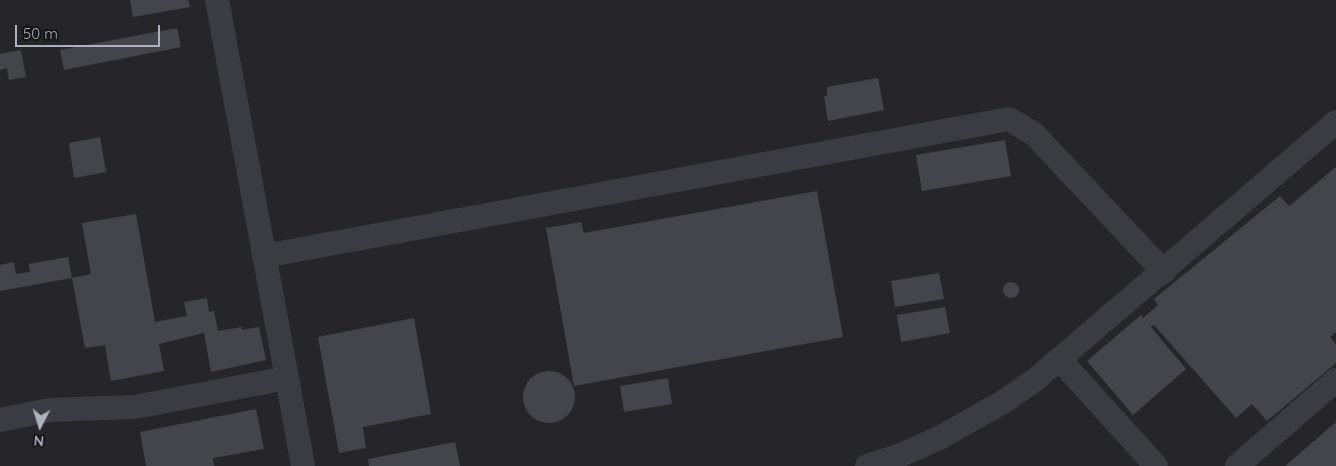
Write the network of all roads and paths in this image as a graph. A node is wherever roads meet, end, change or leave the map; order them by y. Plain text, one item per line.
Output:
1 (217, 0) edge
2 (1336, 122) edge
3 (264, 256) junction
4 (1164, 272) junction
5 (1060, 360) junction
6 (287, 378) junction
7 (1336, 380) edge
8 (0, 420) edge
9 (878, 464) edge
10 (303, 466) edge
11 (1156, 466) edge
12 (1237, 466) edge

1 - 3 street
2 - 4 street
3 - 4 street
3 - 6 street
4 - 5 street
5 - 9 street
5 - 11 street
6 - 8 street
6 - 10 street
7 - 12 street

